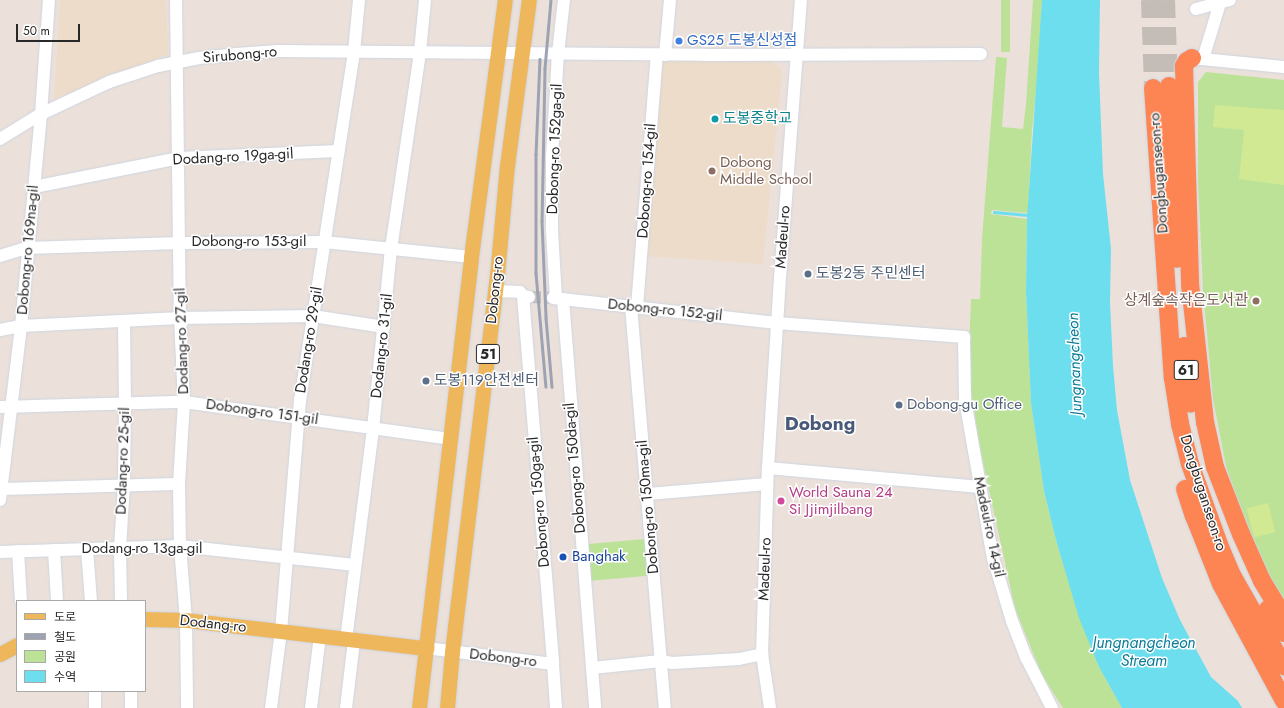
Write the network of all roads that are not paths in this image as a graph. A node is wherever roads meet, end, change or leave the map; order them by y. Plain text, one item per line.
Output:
1 (49, 0) edge
2 (176, 0) edge
3 (359, 0) edge
4 (425, 0) edge
5 (505, 0) edge
6 (529, 0) edge
7 (564, 0) edge
8 (670, 0) edge
9 (801, 0) edge
10 (1225, 1) edge
11 (1196, 8) dead end
12 (354, 52) junction
13 (420, 52) junction
14 (498, 53) junction
15 (522, 53) junction
16 (558, 54) junction
17 (981, 54) dead end
18 (661, 55) junction
19 (796, 55) junction
20 (1197, 58) junction
21 (178, 62) junction
22 (1284, 67) edge
23 (41, 114) junction
24 (1156, 137) junction
25 (0, 138) edge
26 (338, 151) junction
27 (180, 158) junction
28 (34, 187) junction
29 (324, 242) junction
30 (180, 243) junction
31 (27, 248) junction
32 (391, 249) junction
33 (0, 256) edge
34 (471, 257) junction
35 (495, 291) junction
36 (557, 299) junction
37 (634, 307) junction
38 (313, 316) junction
39 (180, 318) junction
40 (124, 321) junction
41 (777, 323) junction
42 (21, 326) junction
43 (384, 327) junction
44 (0, 330) edge
45 (184, 402) junction
46 (125, 404) junction
47 (6, 407) edge
48 (298, 417) junction
49 (373, 429) junction
50 (451, 439) junction
51 (768, 468) junction
52 (179, 484) junction
53 (767, 484) junction
54 (124, 485) junction
55 (980, 487) junction
56 (0, 493) edge
57 (648, 494) junction
58 (180, 546) junction
59 (120, 548) junction
60 (87, 549) junction
61 (54, 550) junction
62 (18, 551) junction
63 (0, 552) edge
64 (287, 556) junction
65 (355, 565) junction
66 (21, 600) edge
67 (57, 600) edge
68 (91, 600) edge
69 (121, 600) edge
70 (1277, 615) edge
71 (146, 619) edge
72 (186, 620) junction
73 (1284, 627) edge
74 (280, 631) junction
75 (1284, 633) edge
76 (320, 636) junction
77 (350, 640) junction
78 (16, 646) edge
79 (426, 648) junction
80 (452, 652) junction
81 (0, 654) edge
82 (762, 654) junction
83 (661, 661) junction
84 (554, 664) junction
85 (1284, 666) edge
86 (592, 668) junction
87 (95, 692) edge
88 (132, 692) edge
89 (1284, 701) edge
90 (95, 708) edge
91 (131, 708) edge
92 (187, 708) edge
93 (271, 708) edge
94 (311, 708) edge
95 (346, 708) edge
96 (419, 708) edge
97 (447, 708) edge
98 (556, 708) edge
99 (595, 708) edge
100 (665, 708) edge
101 (770, 708) edge
102 (1052, 708) edge

1 - 23 street, Dobong-ro 169na-gil
2 - 21 street, Dodang-ro 27-gil
3 - 12 street, Dodang-ro 29-gil
4 - 13 street, Dodang-ro 31-gil
5 - 14 main road, Dobong-ro / 51
6 - 15 main road, Dobong-ro / 51
7 - 16 street, Dobong-ro 152ga-gil
8 - 18 street, Dobong-ro 154-gil
9 - 19 street, Madeul-ro
10 - 11 street
10 - 20 street
12 - 13 street, Sirubong-ro
12 - 21 street, Sirubong-ro
12 - 26 street, Dodang-ro 29-gil
13 - 14 street, Sirubong-ro
13 - 32 street, Dodang-ro 31-gil
14 - 15 street
14 - 34 main road, Dobong-ro / 51
15 - 16 street
15 - 35 main road, Dobong-ro / 51
16 - 18 street
16 - 36 street, Dobong-ro 152ga-gil
17 - 19 street
18 - 19 street
18 - 37 street, Dobong-ro 154-gil
19 - 41 street, Madeul-ro
20 - 22 street
20 - 70 highway
21 - 23 street, Sirubong-ro
21 - 27 street, Dodang-ro 27-gil
23 - 25 street, Sirubong-ro
23 - 28 street, Dobong-ro 169na-gil
24 - 70 highway, Dongbuganseon-ro / 61
24 - 85 highway, Dongbuganseon-ro / 61
24 - 89 highway
26 - 27 street, Dodang-ro 19ga-gil
26 - 29 street, Dodang-ro 29-gil
27 - 28 street, Dodang-ro 19ga-gil
27 - 30 street, Dodang-ro 27-gil
28 - 31 street, Dobong-ro 169na-gil
29 - 30 street, Dobong-ro 153-gil
29 - 32 street, Dobong-ro 153-gil
29 - 38 street, Dodang-ro 29-gil
30 - 31 street, Dobong-ro 153-gil
30 - 39 street, Dodang-ro 27-gil
31 - 33 street, Dobong-ro 153-gil
31 - 42 street, Dobong-ro 169na-gil
32 - 34 street, Dobong-ro 153-gil
32 - 43 street, Dodang-ro 31-gil
34 - 50 main road, Dobong-ro / 51
35 - 80 main road, Dobong-ro / 51
35 - 84 street, Dobong-ro 150ga-gil
36 - 37 street, Dobong-ro 152-gil
36 - 86 street, Dobong-ro 150da-gil
37 - 41 street, Dobong-ro 152-gil
37 - 57 street, Dobong-ro 150ma-gil
38 - 39 street
38 - 43 street
38 - 48 street, Dodang-ro 29-gil
39 - 40 street
39 - 45 street, Dodang-ro 27-gil
40 - 42 street
40 - 46 street, Dodang-ro 25-gil
41 - 51 street, Madeul-ro
41 - 55 street, Madeul-ro 14-gil
42 - 44 street
42 - 47 street, Dobong-ro 169na-gil
43 - 49 street, Dodang-ro 31-gil
45 - 46 street, Dobong-ro 151-gil
45 - 48 street, Dobong-ro 151-gil
45 - 52 street, Dodang-ro 27-gil
46 - 47 street, Dobong-ro 151-gil
46 - 54 street, Dodang-ro 25-gil
47 - 56 street, Dobong-ro 169na-gil
48 - 49 street, Dobong-ro 151-gil
48 - 64 street, Dodang-ro 29-gil
49 - 50 street, Dobong-ro 151-gil
49 - 65 street, Dodang-ro 31-gil
50 - 79 main road, Dobong-ro / 51
51 - 53 street, Madeul-ro
51 - 55 street
52 - 54 street
52 - 58 street, Dodang-ro 27-gil
53 - 57 street
53 - 82 street, Madeul-ro
54 - 56 street
54 - 59 street, Dodang-ro 25-gil
55 - 102 street, Madeul-ro 14-gil
57 - 83 street, Dobong-ro 150ma-gil
58 - 59 street, Dodang-ro 13ga-gil
58 - 64 street, Dodang-ro 13ga-gil
58 - 72 street, Dodang-ro 27-gil
59 - 60 street, Dodang-ro 13ga-gil
59 - 69 street, Dodang-ro 25-gil
60 - 61 street, Dodang-ro 13ga-gil
60 - 68 street
61 - 62 street, Dodang-ro 13ga-gil
61 - 67 street
62 - 63 street, Dodang-ro 13ga-gil
62 - 66 street
64 - 65 street, Dodang-ro 13ga-gil
64 - 74 street, Dodang-ro 29-gil
65 - 77 street, Dodang-ro 31-gil
70 - 73 highway
70 - 75 highway, Dongbuganseon-ro / 61
71 - 72 main road, Dodang-ro
72 - 74 main road, Dodang-ro
72 - 92 street, Dodang-ro 27-gil
74 - 76 main road, Dodang-ro
74 - 93 street
76 - 77 main road, Dodang-ro
76 - 94 street
77 - 79 main road, Dodang-ro
77 - 95 street
78 - 81 main road
79 - 80 street, Dobong-ro
79 - 96 main road, Dobong-ro / 51
80 - 84 street, Dobong-ro
80 - 97 main road, Dobong-ro / 51
82 - 83 street
82 - 101 street, Madeul-ro
83 - 86 street
83 - 100 street, Dobong-ro 150ma-gil
84 - 98 street, Dobong-ro 150ga-gil
86 - 99 street, Dobong-ro 150da-gil
87 - 90 street
88 - 91 street

